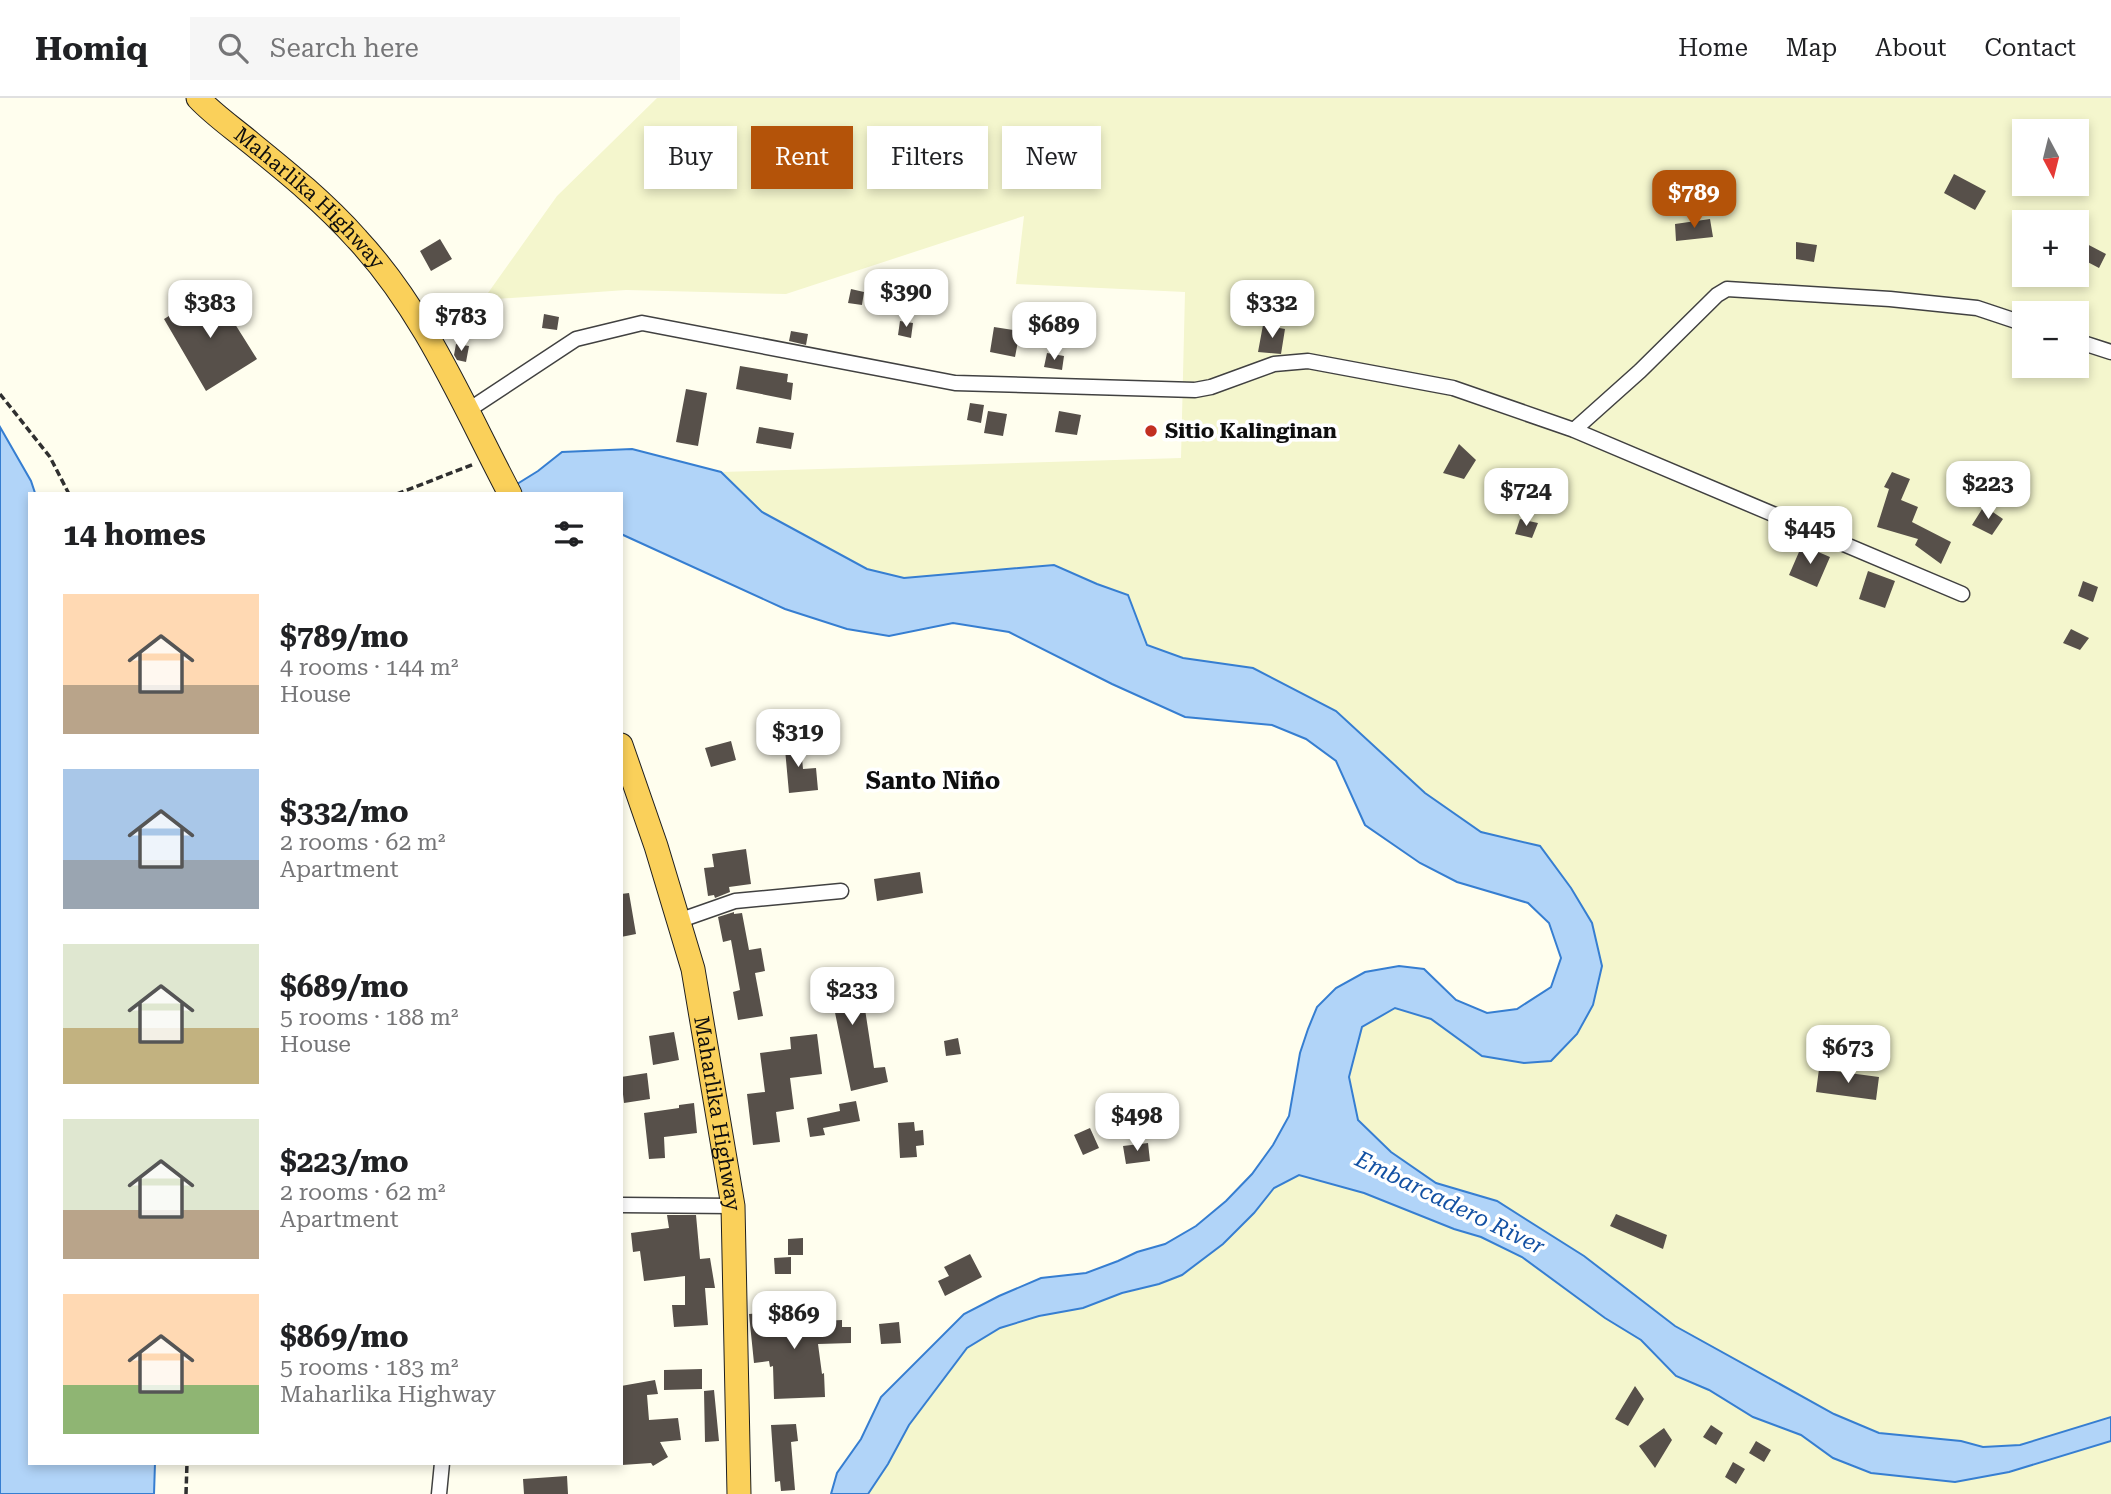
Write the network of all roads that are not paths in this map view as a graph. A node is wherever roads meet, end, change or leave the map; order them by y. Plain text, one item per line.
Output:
1 (198, 98) edge
2 (2012, 320) edge
3 (2089, 345) edge
4 (2111, 352) edge
5 (467, 411) junction
6 (1574, 430) junction
7 (500, 475) edge
8 (1962, 594) dead end
9 (623, 751) edge
10 (841, 891) dead end
11 (678, 921) junction
12 (623, 1205) edge
13 (733, 1206) junction
14 (442, 1465) edge
15 (439, 1494) edge
16 (739, 1494) edge

1 - 5 highway, Maharlika Highway
2 - 6 street
3 - 4 street
5 - 6 street
5 - 7 highway, Maharlika Highway
6 - 8 street
9 - 11 highway, Maharlika Highway
10 - 11 street
11 - 13 highway, Maharlika Highway
12 - 13 street
13 - 16 highway, Maharlika Highway
14 - 15 street

